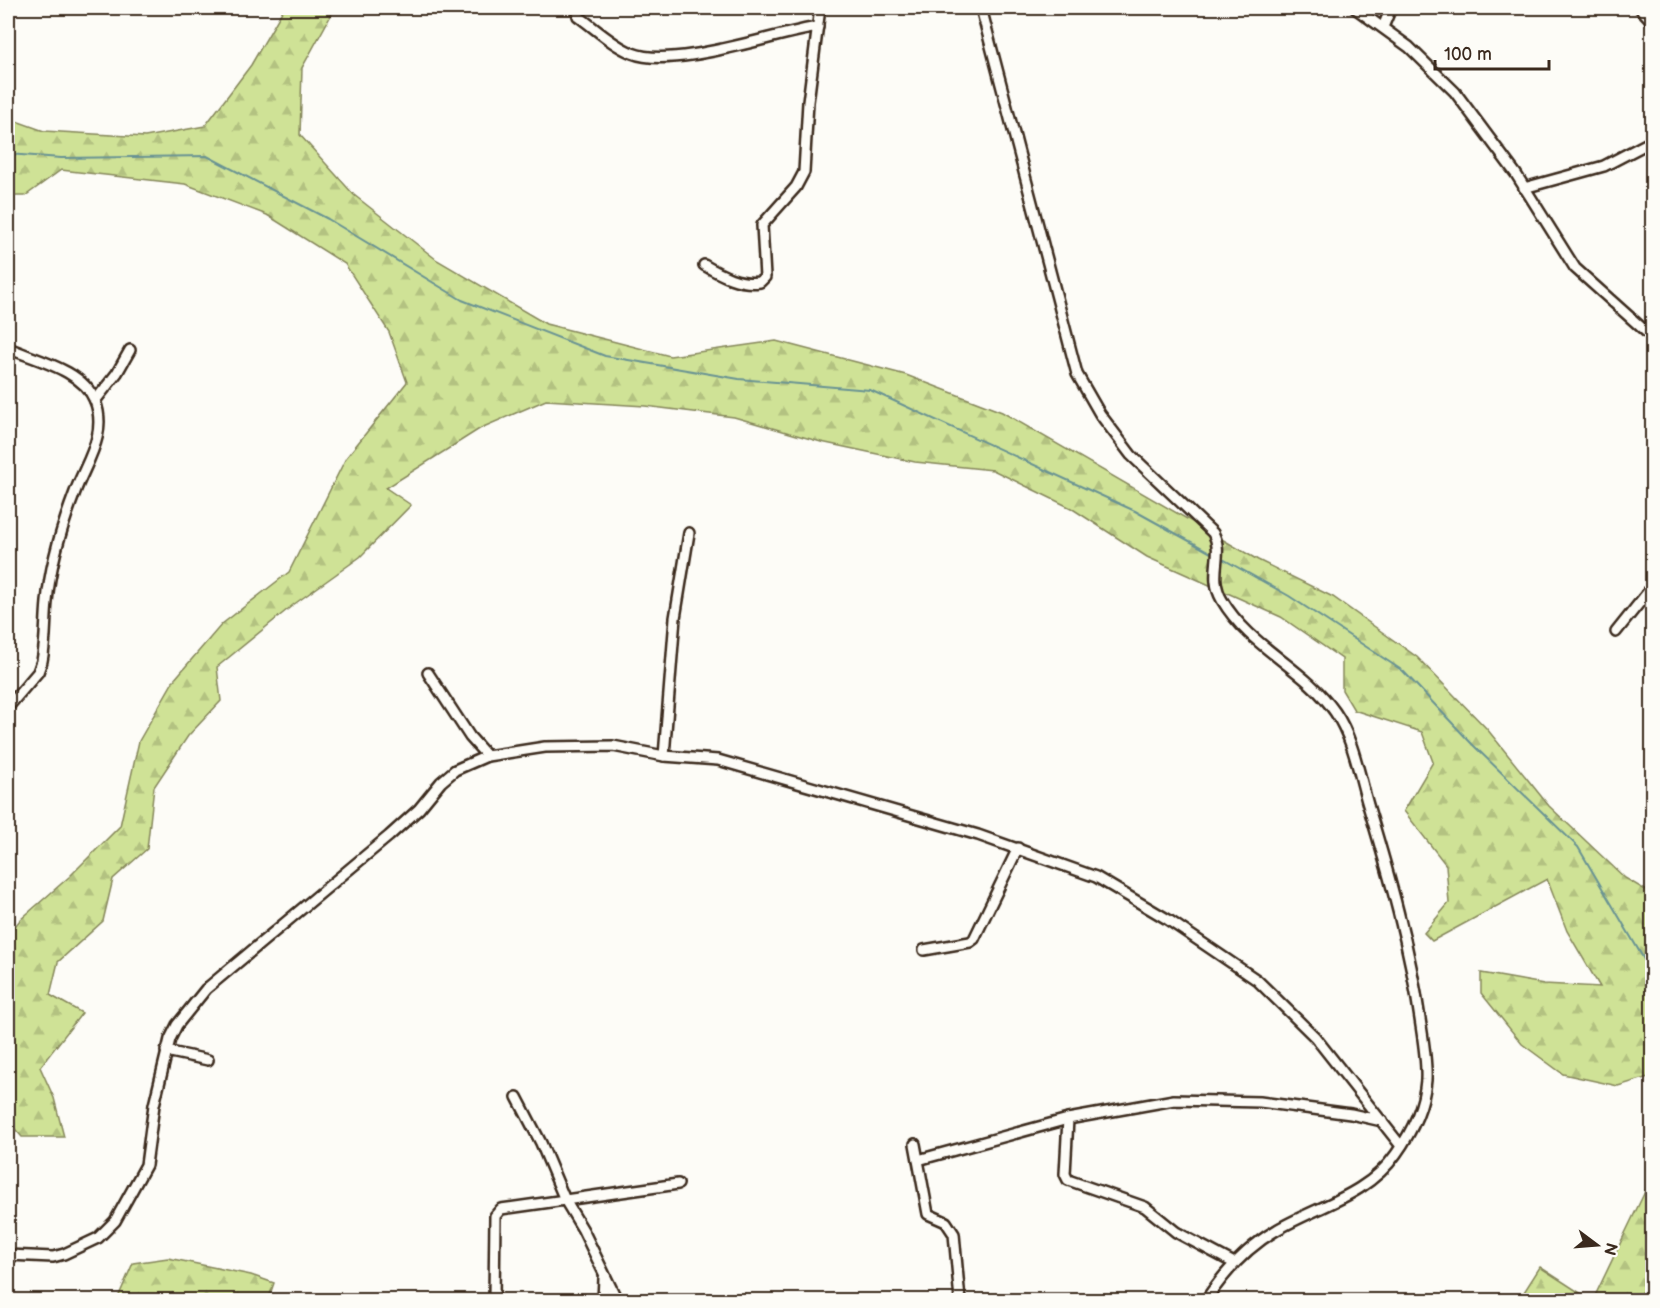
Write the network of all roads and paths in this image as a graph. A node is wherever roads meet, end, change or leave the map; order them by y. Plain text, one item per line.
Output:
1 (820, 8) edge
2 (981, 8) edge
3 (1355, 8) edge
4 (1391, 8) edge
5 (1640, 8) edge
6 (578, 16) dead end
7 (1653, 21) edge
8 (818, 27) junction
9 (1383, 27) junction
10 (1653, 141) edge
11 (1524, 188) junction
12 (704, 265) dead end
13 (1653, 337) edge
14 (8, 348) edge
15 (130, 350) dead end
16 (95, 401) junction
17 (689, 532) dead end
18 (1653, 586) edge
19 (1616, 632) dead end
20 (428, 673) dead end
21 (8, 707) edge
22 (487, 756) junction
23 (664, 756) junction
24 (1018, 848) junction
25 (924, 950) dead end
26 (166, 1051) junction
27 (207, 1060) dead end
28 (517, 1097) dead end
29 (1068, 1119) junction
30 (1382, 1121) junction
31 (915, 1144) dead end
32 (1401, 1146) junction
33 (918, 1160) junction
34 (678, 1184) dead end
35 (565, 1200) junction
36 (8, 1255) edge
37 (1234, 1263) junction
38 (604, 1278) junction
39 (495, 1300) edge
40 (603, 1300) edge
41 (617, 1300) edge
42 (960, 1300) edge
43 (1206, 1300) edge

1 - 8 street
2 - 32 street
3 - 9 street
4 - 9 street
5 - 7 street
6 - 8 street
8 - 12 street
9 - 11 street
10 - 11 street
11 - 13 street
14 - 16 street
15 - 16 street
16 - 21 street
17 - 23 street
18 - 19 street
20 - 22 street
22 - 23 street
22 - 26 street
23 - 24 street
24 - 25 street
24 - 30 street
26 - 27 street
26 - 36 street
28 - 35 street
29 - 30 street
29 - 33 street
29 - 37 street
30 - 32 street
31 - 33 street
32 - 37 street
33 - 42 street
34 - 35 street
35 - 38 street
35 - 39 street
37 - 43 street
38 - 40 street
38 - 41 street

